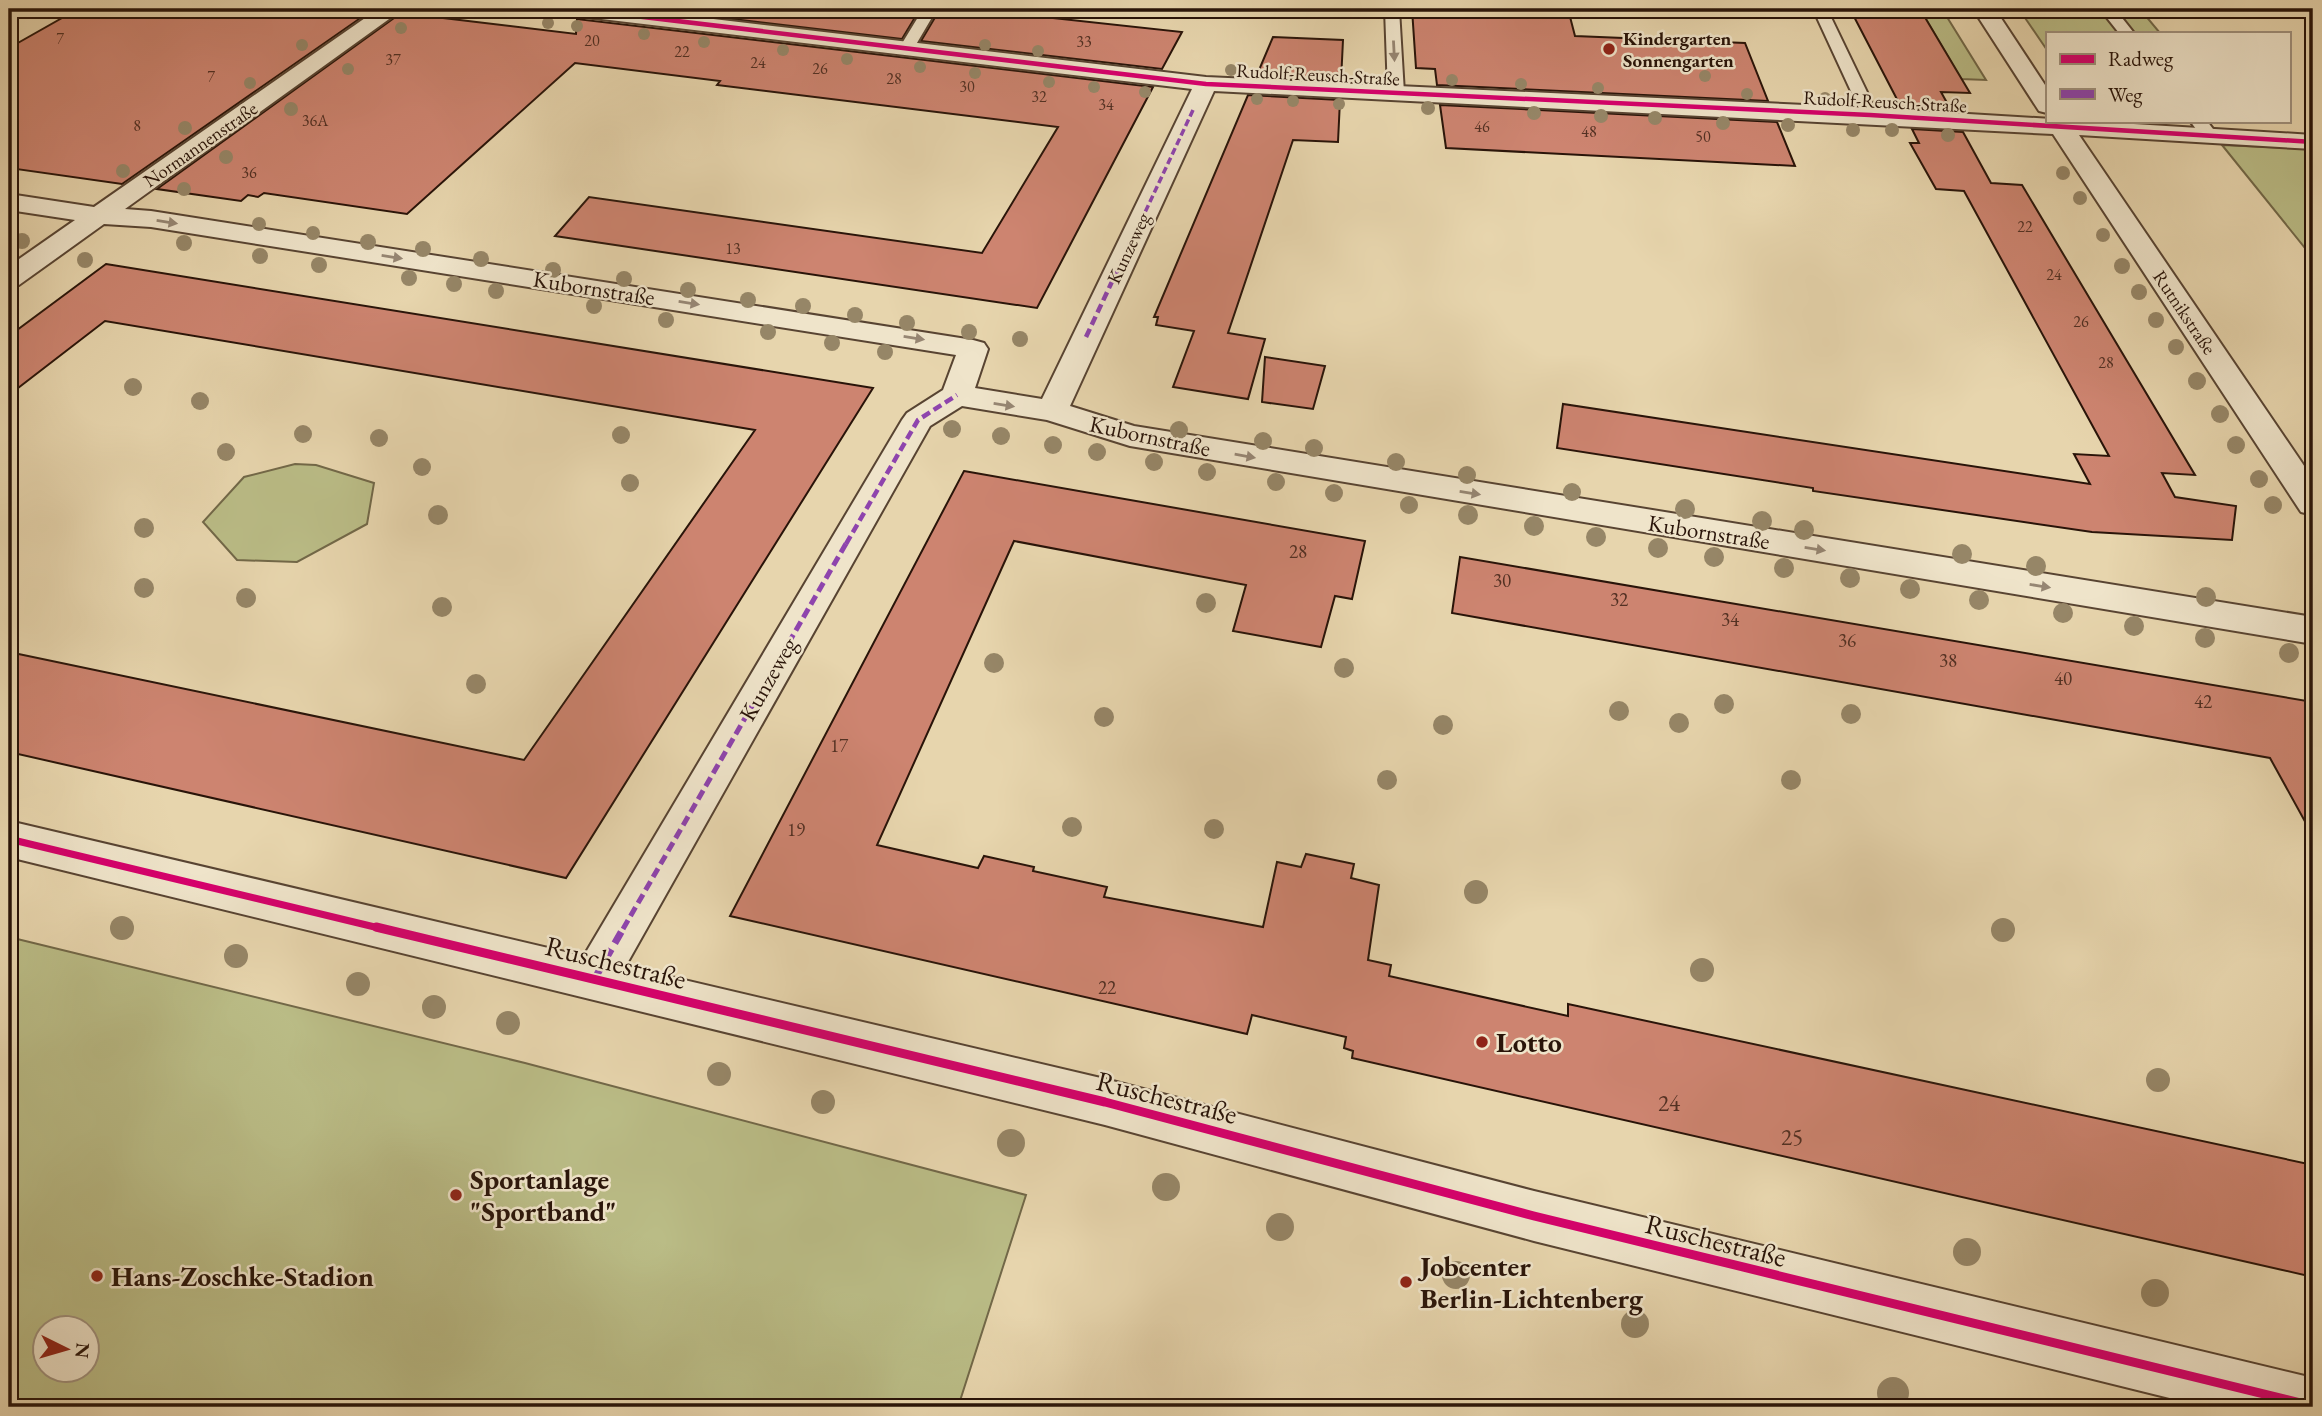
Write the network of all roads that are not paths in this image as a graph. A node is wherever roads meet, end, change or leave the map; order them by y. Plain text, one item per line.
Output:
1 (392, 9) edge
2 (576, 9) edge
3 (930, 9) edge
4 (1392, 9) edge
5 (1820, 9) edge
6 (1984, 9) edge
7 (2107, 9) edge
8 (2126, 32) edge
9 (906, 50) junction
10 (1206, 85) junction
11 (1396, 93) junction
12 (2046, 104) edge
13 (1870, 115) junction
14 (2046, 118) edge
15 (2058, 122) edge
16 (2109, 122) edge
17 (2204, 129) edge
18 (2313, 142) edge
19 (9, 202) edge
20 (99, 215) junction
21 (9, 279) edge
22 (957, 395) junction
23 (1052, 411) junction
24 (2313, 504) edge
25 (2313, 631) edge
26 (9, 839) edge
27 (595, 978) junction
28 (2289, 1403) edge

1 - 20 street, Normannenstraße
2 - 9 street, Rudolf-Reusch-Straße
3 - 9 lane
4 -> 11 lane
5 - 13 lane
6 - 12 street, Rutnikstraße
7 - 8 lane
9 - 10 street, Rudolf-Reusch-Straße
10 - 11 street, Rudolf-Reusch-Straße
10 - 23 street, Kunzeweg
11 - 13 street, Rudolf-Reusch-Straße
13 - 14 street, Rudolf-Reusch-Straße
15 - 24 street, Rutnikstraße
16 - 17 street, Rudolf-Reusch-Straße
17 - 18 street, Rudolf-Reusch-Straße
19 - 20 street, Kubornstraße
20 - 21 street, Normannenstraße
20 -> 22 street, Kubornstraße
22 -> 23 street, Kubornstraße
22 - 27 street, Kunzeweg
23 -> 25 street, Kubornstraße
26 - 27 street, Ruschestraße
27 - 28 street, Ruschestraße

